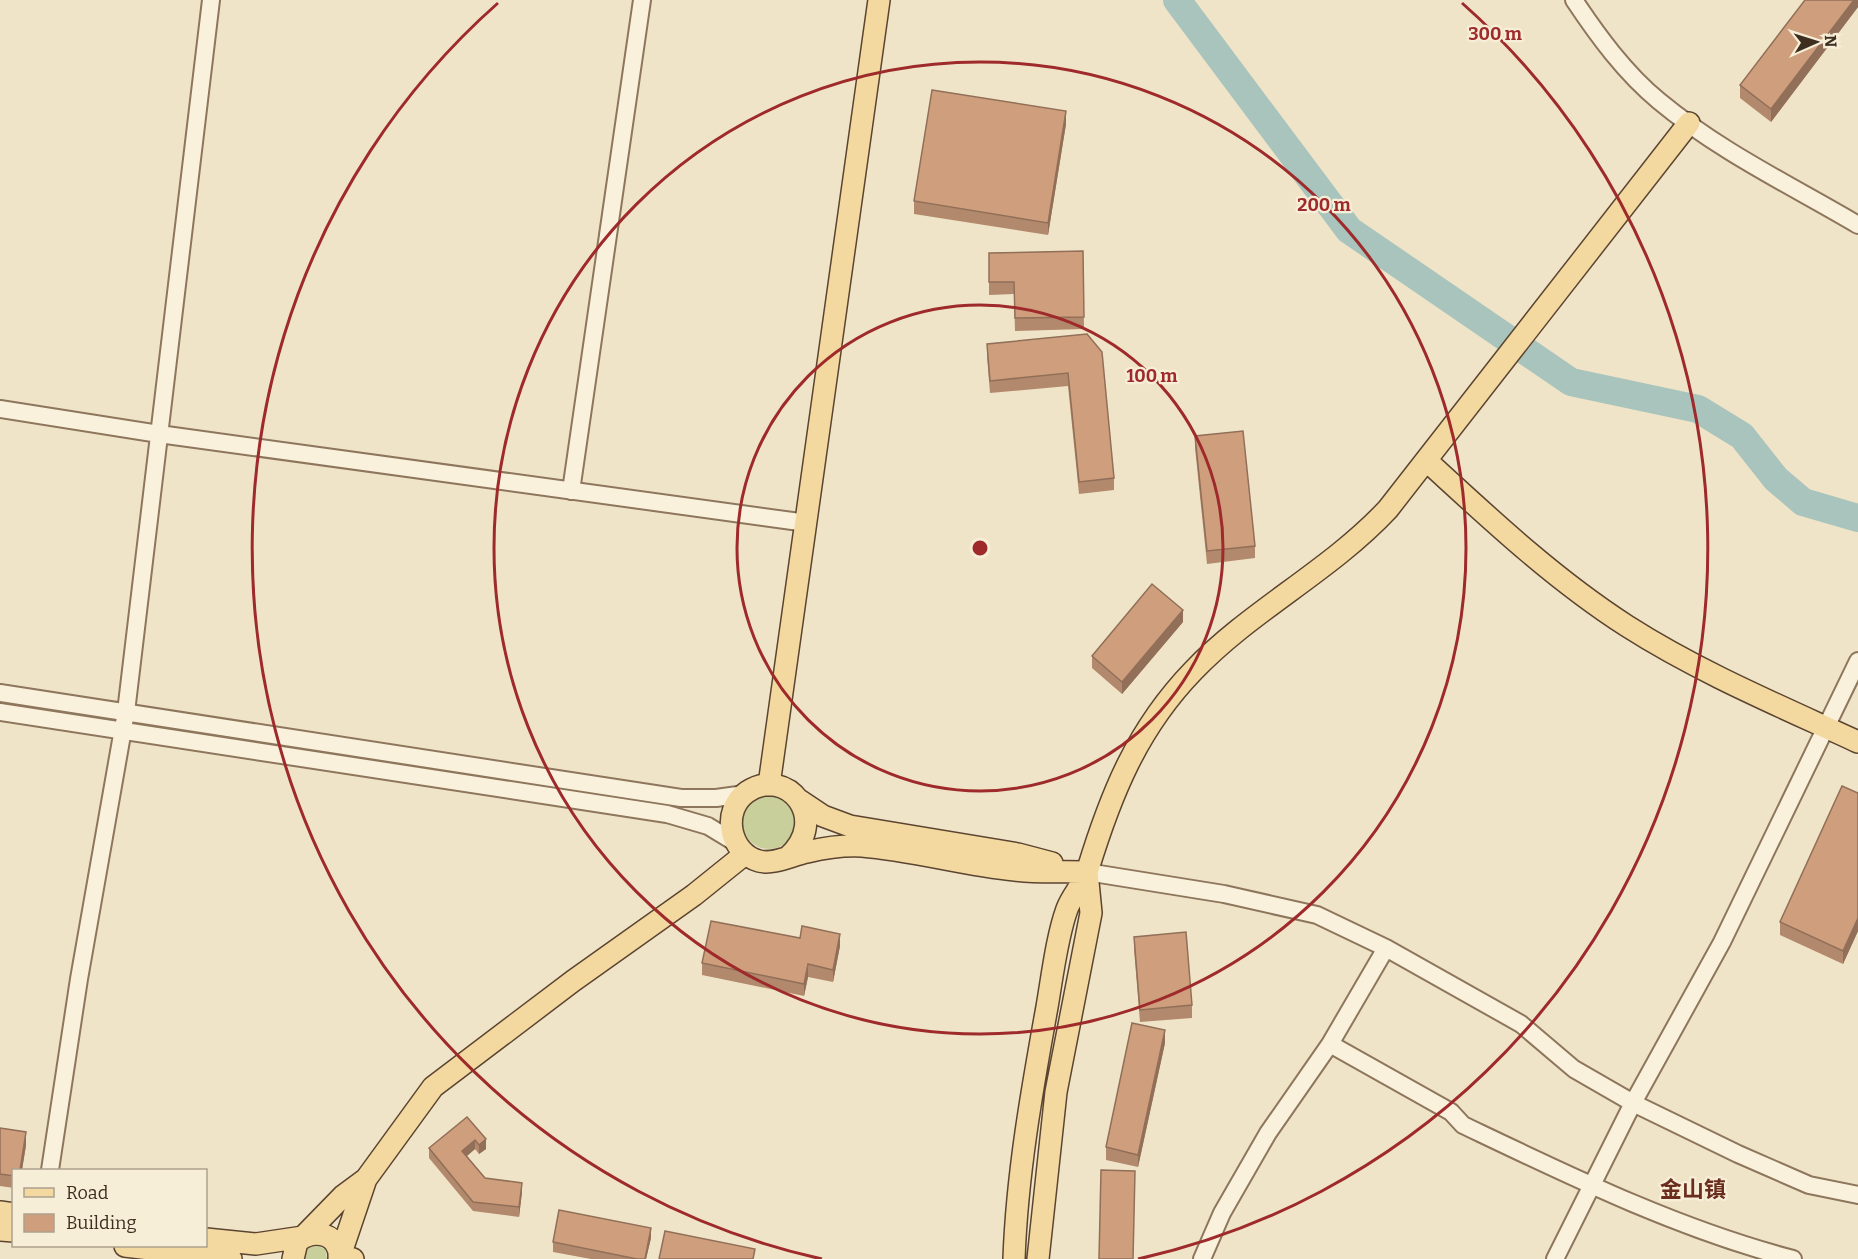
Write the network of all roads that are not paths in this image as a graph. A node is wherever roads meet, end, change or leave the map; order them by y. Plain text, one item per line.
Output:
1 (210, 0) edge
2 (642, 0) edge
3 (879, 0) edge
4 (1574, 0) edge
5 (1689, 123) junction
6 (1858, 225) edge
7 (0, 409) edge
8 (159, 434) junction
9 (1427, 461) junction
10 (571, 491) junction
11 (807, 523) junction
12 (1858, 661) edge
13 (0, 693) edge
14 (0, 712) edge
15 (126, 712) junction
16 (1825, 727) junction
17 (123, 730) junction
18 (1858, 742) edge
19 (769, 785) junction
20 (744, 794) junction
21 (799, 800) junction
22 (740, 849) junction
23 (788, 857) junction
24 (1088, 872) junction
25 (1386, 948) junction
26 (1330, 1044) junction
27 (1634, 1103) junction
28 (50, 1169) edge
29 (366, 1179) junction
30 (1592, 1186) junction
31 (1858, 1195) edge
32 (303, 1237) junction
33 (207, 1239) edge
34 (140, 1247) edge
35 (344, 1258) edge
36 (231, 1259) edge
37 (293, 1259) edge
38 (1014, 1259) edge
39 (1038, 1259) edge
40 (1202, 1259) edge
41 (1555, 1259) edge
42 (1793, 1259) edge

1 - 8 street
2 - 10 street
3 - 11 main road
4 - 5 street
5 - 6 street
5 - 9 main road
7 - 8 street
8 - 10 street
8 - 15 street
9 - 16 main road
9 - 24 main road
10 - 11 street
11 - 19 main road
12 - 16 street
13 - 15 street
14 - 17 street
15 - 17 street
15 - 20 street
16 - 18 main road
16 - 27 street
17 - 22 street
17 - 28 street
19 - 20 main road
19 - 21 main road
20 - 22 main road
21 - 23 main road
21 - 24 main road
22 - 23 main road
22 - 29 main road
23 - 24 main road
24 - 25 street
24 - 38 main road
24 - 39 main road
25 - 26 street
25 - 27 street
26 - 30 street
26 - 40 street
27 - 30 street
27 - 31 street
29 - 32 main road
29 - 35 main road
30 - 41 street
30 - 42 street
32 - 33 main road
32 - 35 main road
32 - 37 main road
34 - 36 main road

